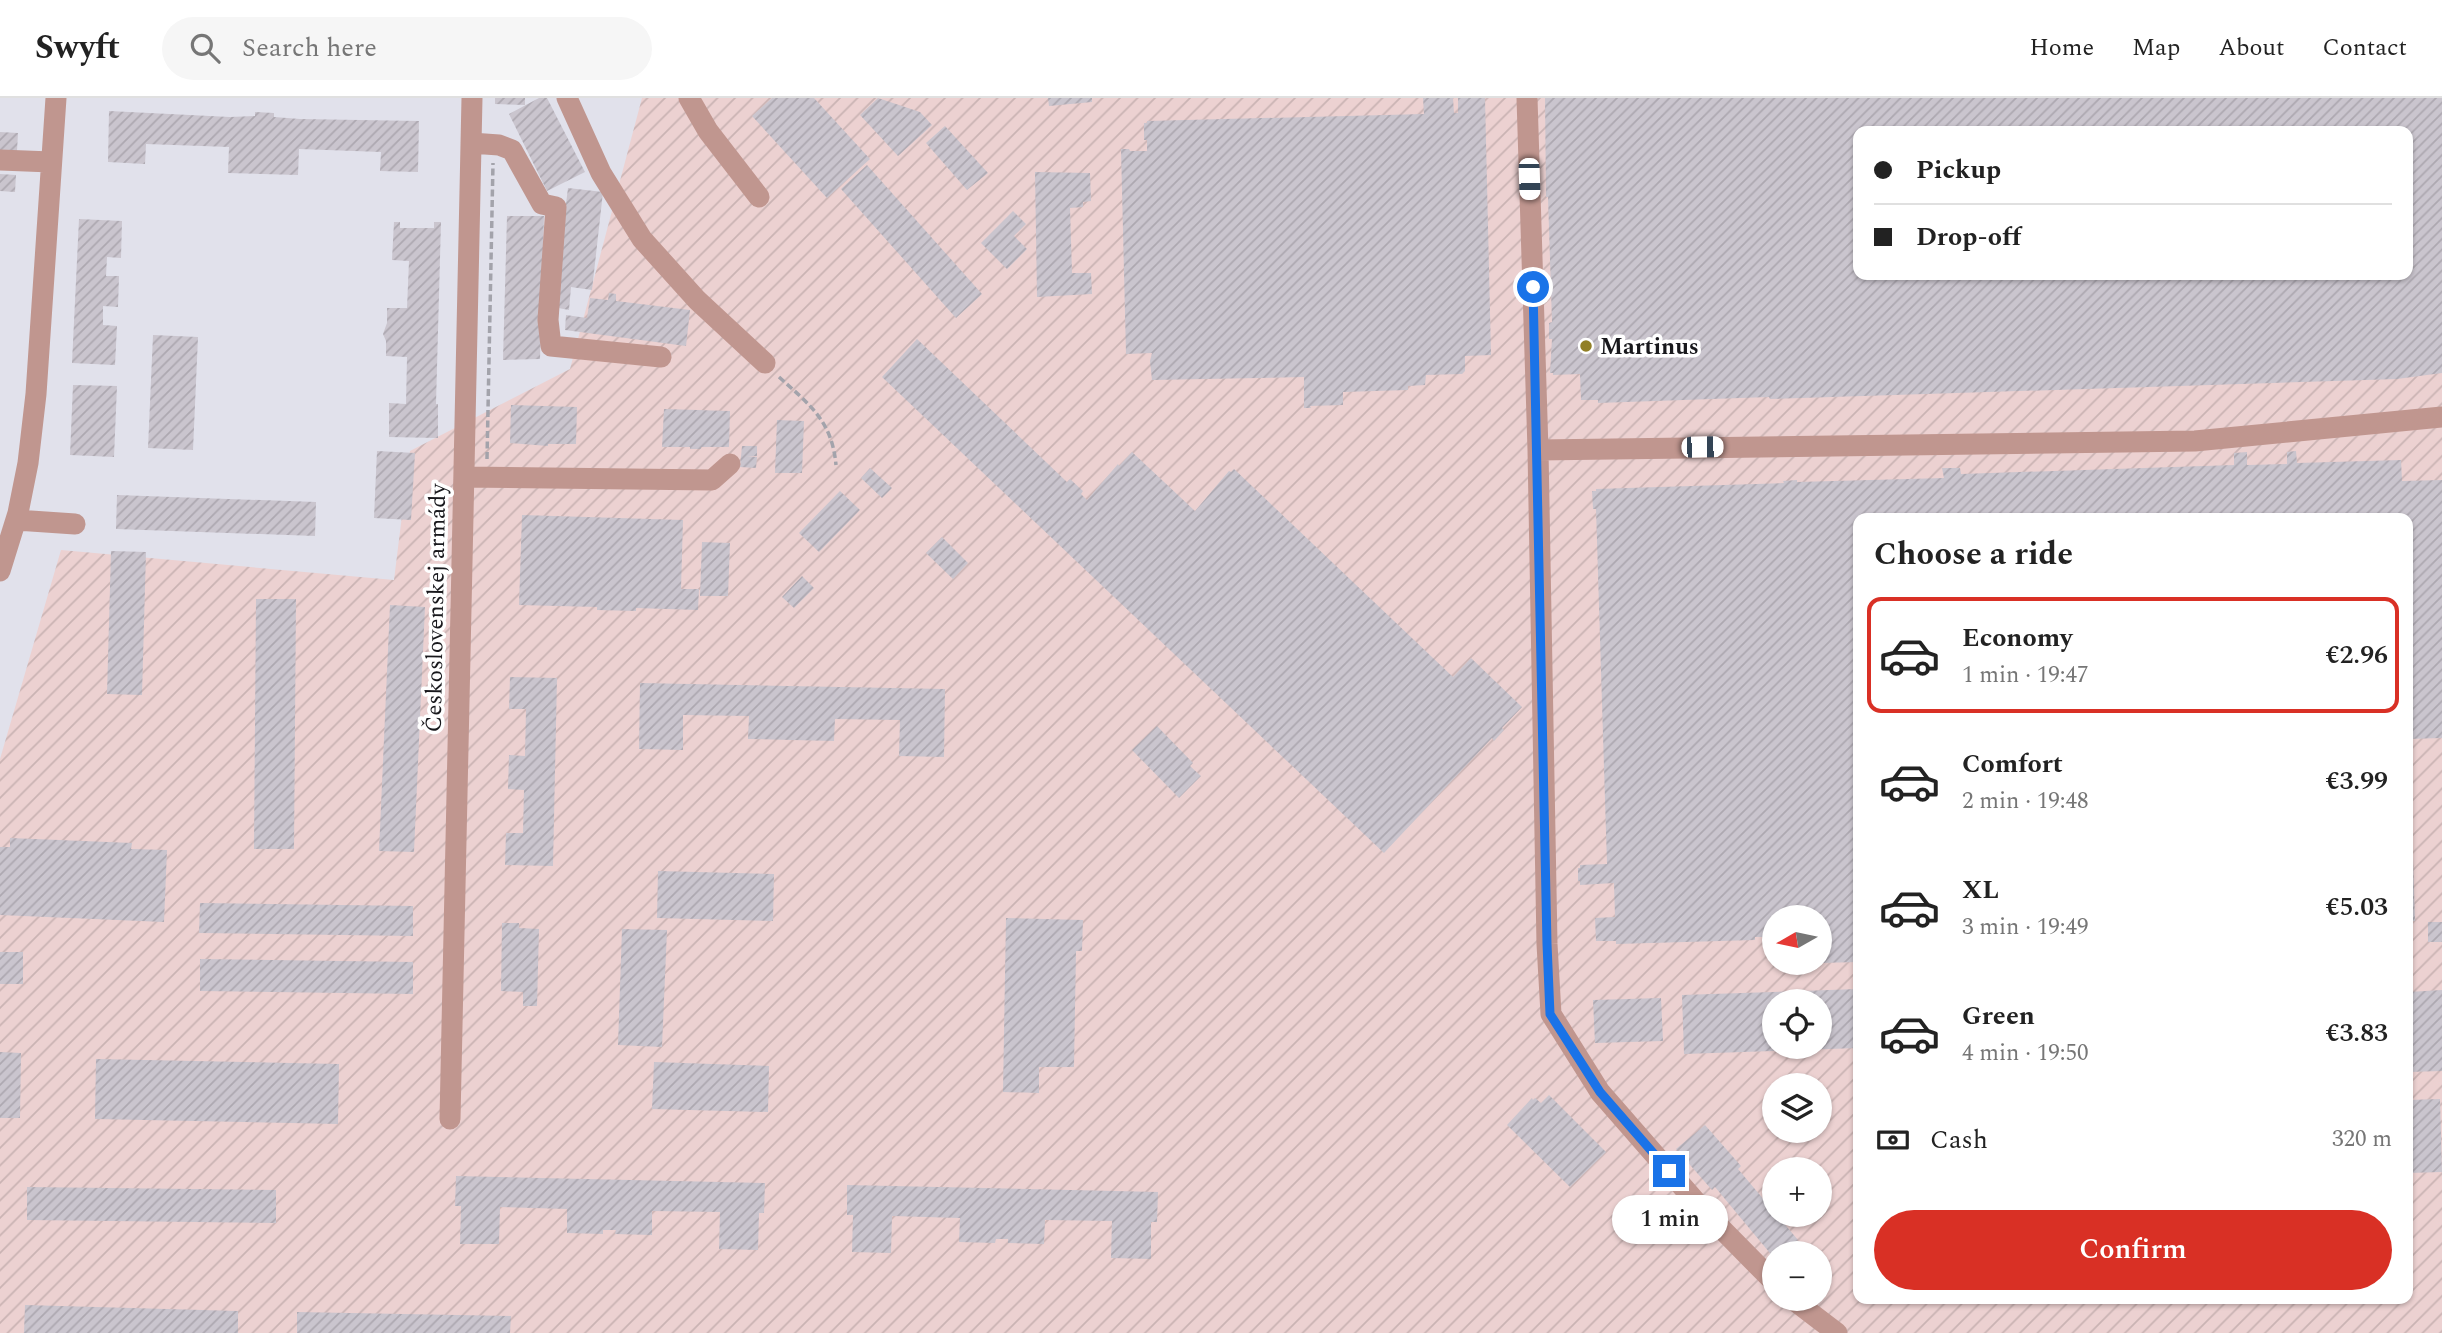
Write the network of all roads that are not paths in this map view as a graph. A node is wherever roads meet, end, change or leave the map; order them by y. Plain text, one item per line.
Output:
1 (55, 98) edge
2 (472, 98) edge
3 (567, 98) edge
4 (689, 98) edge
5 (1527, 98) edge
6 (471, 143) junction
7 (0, 160) edge
8 (51, 162) junction
9 (759, 197) dead end
10 (661, 358) dead end
11 (765, 363) road end
12 (2442, 417) edge
13 (1538, 450) junction
14 (730, 464) dead end
15 (464, 477) junction
16 (16, 520) junction
17 (75, 524) dead end
18 (0, 571) edge
19 (450, 1119) dead end
20 (1762, 1270) edge
21 (1808, 1311) edge
22 (1837, 1333) edge

1 - 8 street
2 - 6 street, Československej armády
3 - 11 street
4 - 9 street
5 - 13 street
6 - 10 street
6 - 15 street, Československej armády
7 - 8 street
8 - 16 street
12 - 13 street
13 - 20 street
14 - 15 street
15 - 19 street, Československej armády
16 - 17 street
16 - 18 street
21 - 22 street

